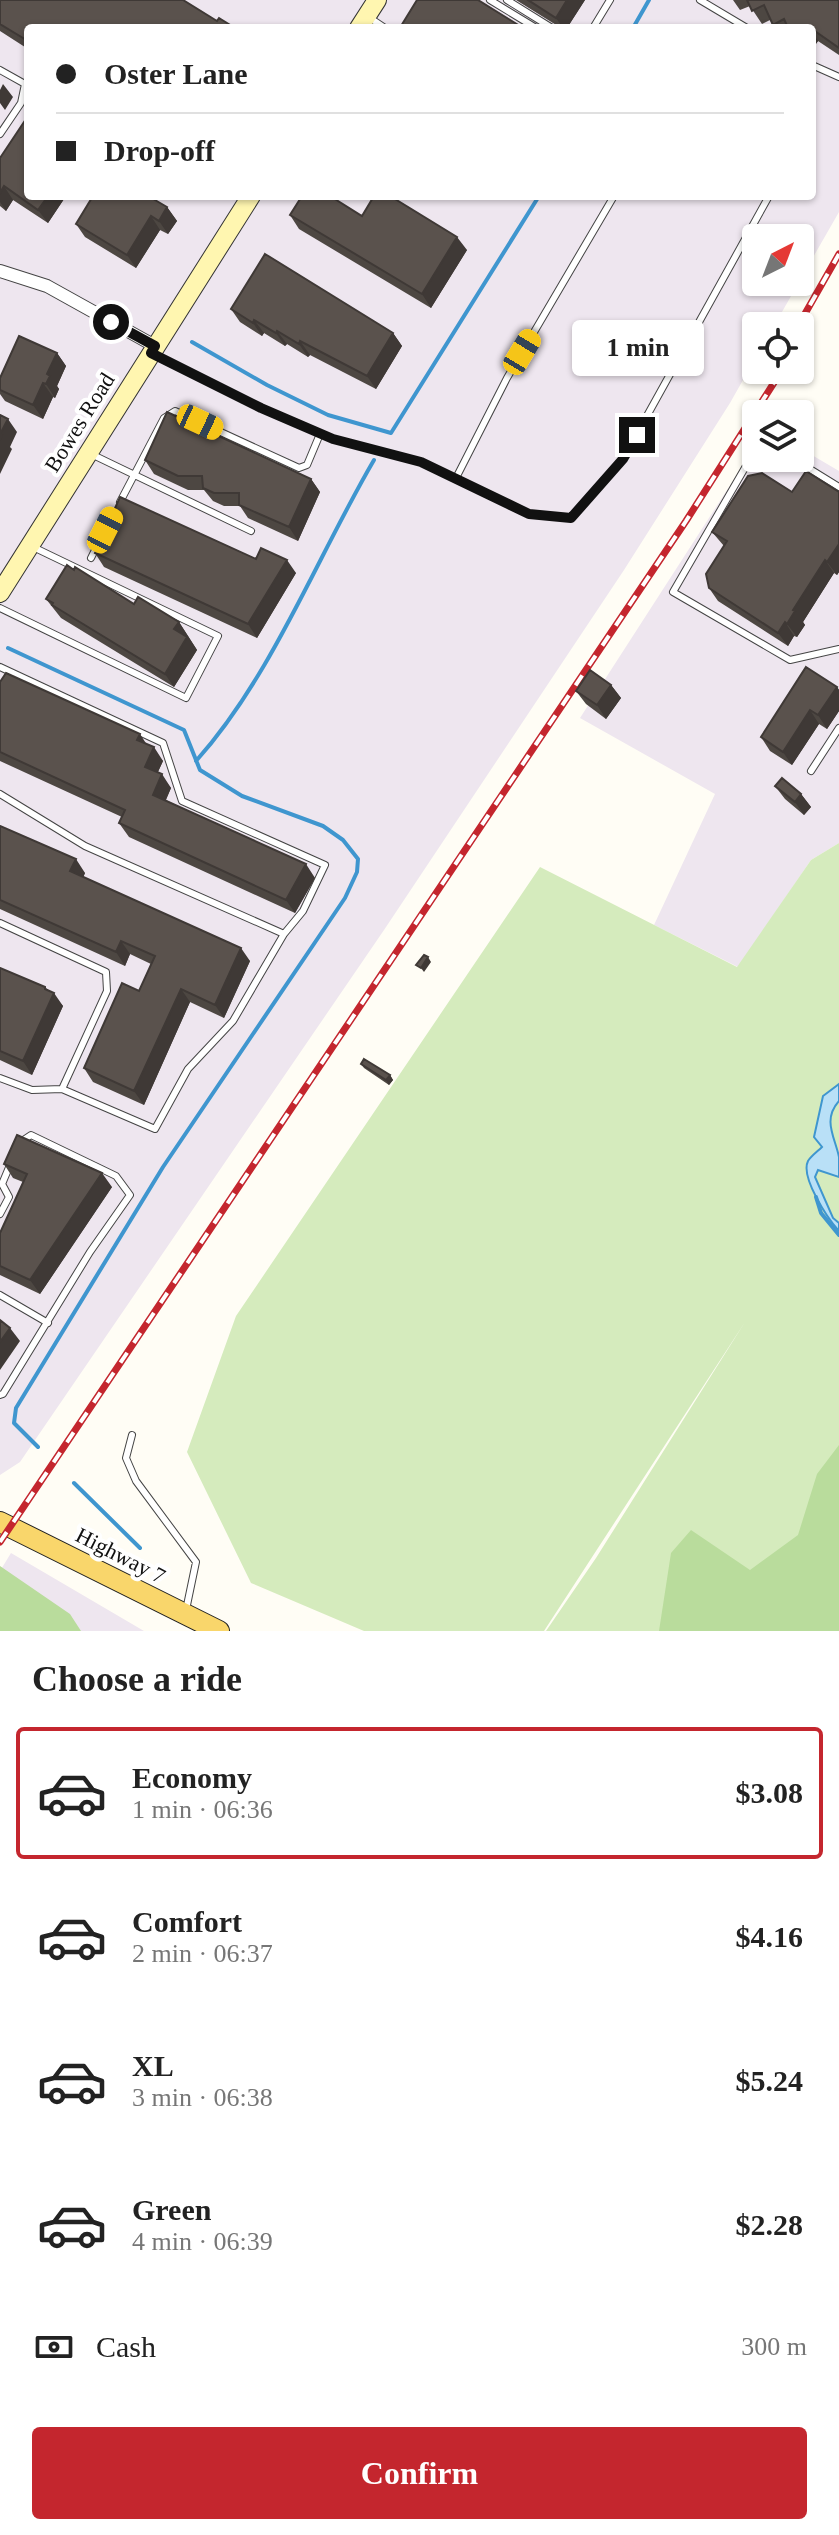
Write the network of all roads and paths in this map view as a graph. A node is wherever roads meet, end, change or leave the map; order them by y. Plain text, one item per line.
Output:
1 (377, 0) edge
2 (490, 0) edge
3 (507, 0) edge
4 (610, 0) edge
5 (700, 0) edge
6 (363, 22) edge
7 (529, 24) edge
8 (546, 24) edge
9 (595, 24) edge
10 (740, 24) edge
11 (816, 67) edge
12 (0, 70) edge
13 (839, 77) edge
14 (24, 83) edge
15 (24, 89) edge
16 (0, 134) edge
17 (248, 200) edge
18 (612, 200) edge
19 (767, 200) edge
20 (0, 271) edge
21 (153, 350) junction
22 (320, 434) junction
23 (88, 452) junction
24 (743, 472) edge
25 (814, 472) edge
26 (134, 474) junction
27 (456, 478) junction
28 (839, 487) edge
29 (251, 531) dead end
30 (30, 546) junction
31 (91, 558) dead end
32 (0, 593) edge
33 (0, 608) edge
34 (839, 649) edge
35 (0, 667) edge
36 (839, 728) edge
37 (811, 771) dead end
38 (0, 794) edge
39 (0, 923) edge
40 (284, 934) junction
41 (0, 1078) edge
42 (62, 1089) junction
43 (0, 1214) edge
44 (0, 1295) edge
45 (48, 1323) junction
46 (0, 1395) edge
47 (132, 1435) dead end
48 (0, 1522) edge
49 (185, 1614) junction
50 (219, 1631) edge

1 - 6 street
2 - 7 lane
3 - 8 lane
4 - 9 lane
5 - 10 lane
11 - 13 lane
12 - 14 lane
15 - 16 lane
17 - 21 street, Bowes Road
18 - 27 lane
19 - 27 lane
20 - 21 street
21 - 22 lane
21 - 23 street, Bowes Road
22 - 26 lane
22 - 27 lane
23 - 26 lane
23 - 30 street, Bowes Road
24 - 34 lane
25 - 28 lane
26 - 29 lane
26 - 31 lane
30 - 32 street, Bowes Road
30 - 33 lane
35 - 40 lane
36 - 37 lane
38 - 40 lane
39 - 42 lane
40 - 42 lane
41 - 42 lane
43 - 45 lane
44 - 45 lane
45 - 46 lane
47 - 49 lane
48 - 49 main road, Highway 7
49 - 50 main road, Highway 7

